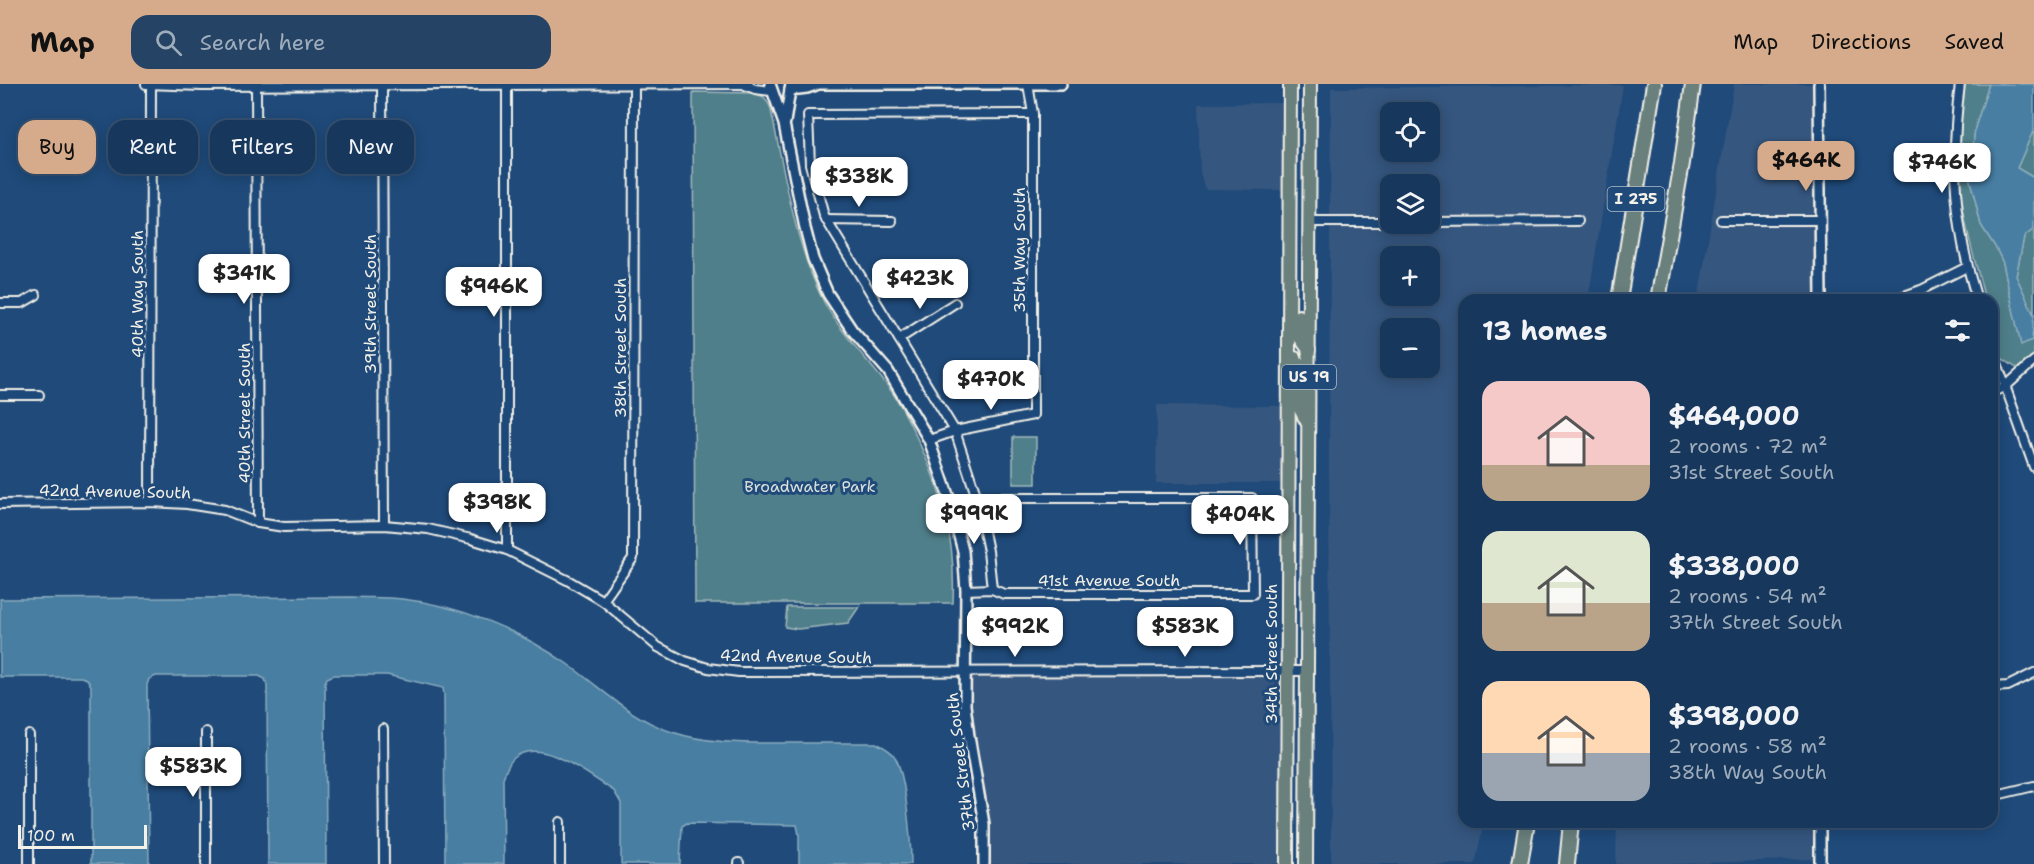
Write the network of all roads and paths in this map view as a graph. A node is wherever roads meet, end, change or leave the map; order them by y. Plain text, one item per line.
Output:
1 (815, 84) edge
2 (1028, 84) edge
3 (1061, 84) edge
4 (1290, 84) edge
5 (1310, 84) edge
6 (1693, 84) edge
7 (1819, 84) edge
8 (1959, 84) edge
9 (148, 85) edge
10 (382, 85) edge
11 (634, 85) edge
12 (747, 85) edge
13 (256, 86) junction
14 (507, 86) junction
15 (790, 88) edge
16 (772, 89) edge
17 (1653, 90) edge
18 (1033, 114) junction
19 (784, 124) junction
20 (826, 220) junction
21 (1720, 220) dead end
22 (1820, 220) junction
23 (892, 221) dead end
24 (1578, 221) dead end
25 (1310, 222) junction
26 (1380, 222) edge
27 (1440, 222) edge
28 (1967, 267) junction
29 (1290, 283) junction
30 (1620, 294) edge
31 (1659, 294) edge
32 (1821, 294) edge
33 (1910, 294) edge
34 (1975, 294) edge
35 (36, 295) dead end
36 (0, 303) edge
37 (954, 303) dead end
38 (899, 339) junction
39 (1309, 350) junction
40 (1290, 351) junction
41 (2034, 361) edge
42 (1998, 367) edge
43 (2005, 387) junction
44 (1998, 390) edge
45 (0, 395) edge
46 (39, 395) dead end
47 (1309, 425) junction
48 (955, 431) junction
49 (929, 440) junction
50 (2034, 467) edge
51 (976, 498) junction
52 (150, 502) junction
53 (0, 504) edge
54 (258, 523) junction
55 (384, 525) junction
56 (507, 550) junction
57 (992, 589) junction
58 (966, 590) junction
59 (603, 601) junction
60 (1287, 671) junction
61 (1306, 671) junction
62 (966, 672) junction
63 (2034, 673) edge
64 (1998, 687) edge
65 (383, 729) dead end
66 (206, 732) dead end
67 (29, 735) dead end
68 (2034, 786) edge
69 (1998, 795) edge
70 (560, 822) dead end
71 (1526, 828) edge
72 (1571, 828) edge
73 (1820, 828) edge
74 (1287, 863) edge
75 (29, 864) edge
76 (206, 864) edge
77 (384, 864) edge
78 (560, 864) edge
79 (984, 864) edge
80 (1306, 864) edge
81 (1520, 864) edge
82 (1568, 864) edge
83 (1820, 864) edge

1 - 2 street
1 - 15 street
2 - 3 street
2 - 18 street, 35th Way South
4 - 29 highway, 34th Street South / US 19
5 - 25 highway, US 19
6 - 31 highway, I 275
7 - 22 street
8 - 28 street
9 - 13 street
9 - 52 street, 40th Way South
10 - 13 street
10 - 14 street
10 - 55 street, 39th Street South
11 - 12 street
11 - 14 street
11 - 59 street, 38th Street South
12 - 16 street
13 - 54 street, 40th Street South
14 - 56 street
15 - 16 street
15 - 19 street, 37th Street South
16 - 19 street, 37th Street South
17 - 30 highway, I 275
18 - 20 street
18 - 48 street, 35th Way South
19 - 49 street, 37th Street South
20 - 23 street
20 - 38 street
21 - 22 street
22 - 32 street
24 - 27 street
25 - 26 street
25 - 39 highway, US 19
28 - 33 street
28 - 34 street
29 - 39 highway
29 - 40 highway, 34th Street South / US 19
35 - 36 street
37 - 38 street
38 - 48 street
39 - 47 highway, US 19
40 - 47 highway
40 - 60 highway, 34th Street South / US 19
41 - 43 street
42 - 43 street
43 - 44 street
43 - 50 street
45 - 46 street
47 - 61 highway, US 19
48 - 49 street
48 - 51 street
49 - 58 street, 37th Street South
51 - 57 street
51 - 57 street, 41st Avenue South
52 - 53 street, 42nd Avenue South
52 - 54 street, 42nd Avenue South
54 - 55 street, 42nd Avenue South
55 - 56 street, 42nd Avenue South
56 - 59 street, 42nd Avenue South
57 - 58 street, 41st Avenue South
58 - 62 street, 37th Street South
59 - 62 street, 42nd Avenue South
60 - 61 street, 42nd Avenue South
60 - 62 street, 42nd Avenue South
60 - 74 highway, 34th Street South / US 19
61 - 80 highway, US 19
62 - 79 street, 37th Street South
63 - 64 street
65 - 77 street
66 - 76 street
67 - 75 street
68 - 69 street
70 - 78 street
71 - 81 highway
72 - 82 highway
73 - 83 street

